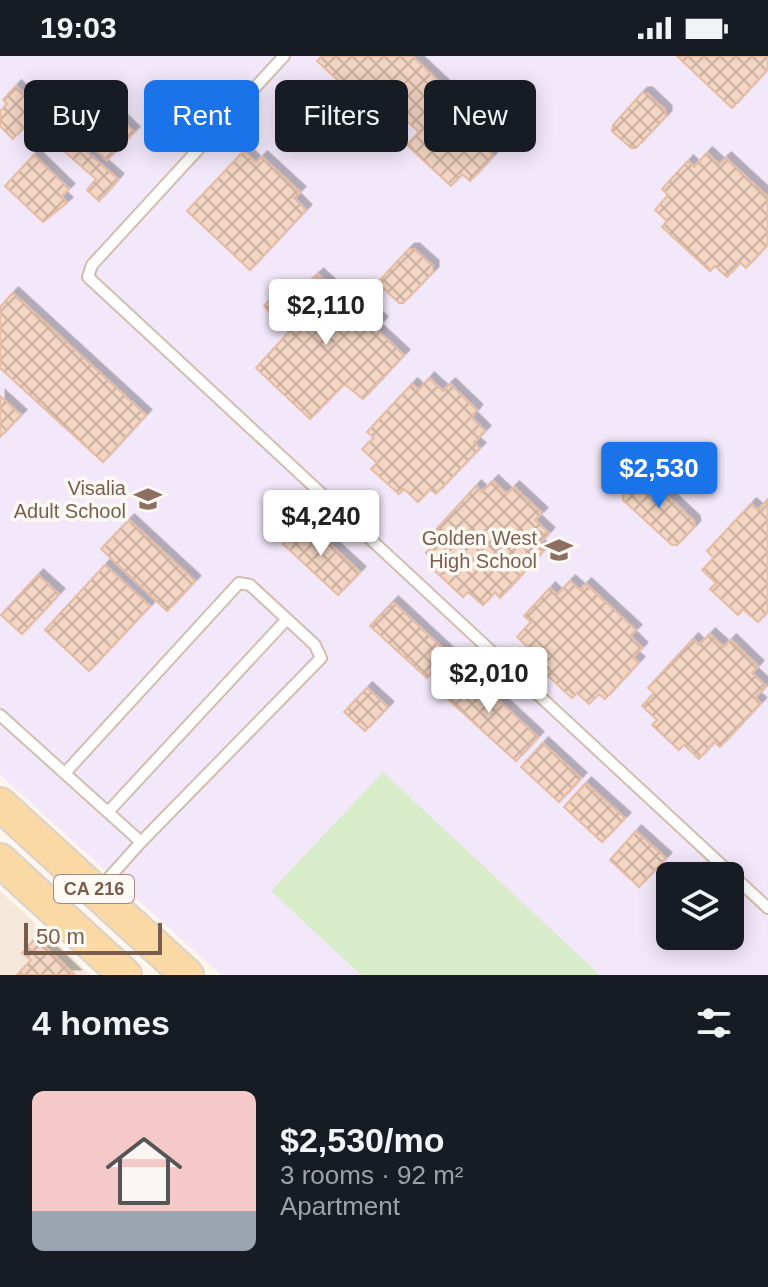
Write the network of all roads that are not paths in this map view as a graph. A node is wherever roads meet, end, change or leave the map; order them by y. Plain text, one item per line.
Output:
1 (284, 56) edge
2 (287, 619) junction
3 (0, 715) edge
4 (65, 773) junction
5 (0, 804) edge
6 (108, 812) junction
7 (141, 842) junction
8 (0, 860) edge
9 (96, 892) junction
10 (768, 908) edge
11 (125, 975) edge
12 (187, 975) edge

1 - 10 lane
2 - 4 lane
2 - 6 lane
2 - 7 lane
3 - 4 lane
4 - 6 lane
5 - 9 main road, CA 216
6 - 7 lane
7 - 9 lane
8 - 11 main road, CA 216
9 - 12 main road, CA 216

